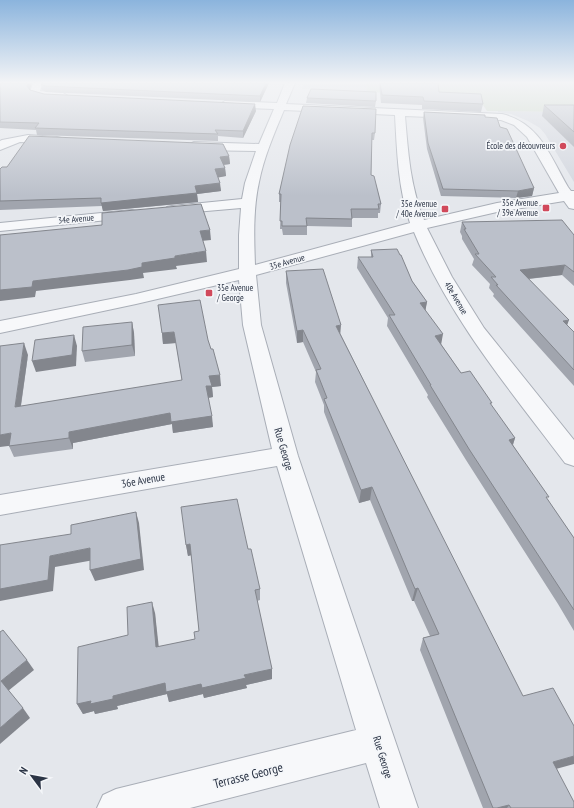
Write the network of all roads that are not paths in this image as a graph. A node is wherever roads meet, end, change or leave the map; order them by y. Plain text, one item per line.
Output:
1 (275, 121) edge
2 (401, 121) edge
3 (512, 121) edge
4 (67, 140) edge
5 (185, 145) edge
6 (0, 146) edge
7 (264, 148) junction
8 (572, 199) edge
9 (248, 203) junction
10 (418, 225) junction
11 (0, 227) edge
12 (247, 272) junction
13 (0, 327) edge
14 (286, 456) junction
15 (574, 457) edge
16 (0, 505) edge
17 (379, 742) junction
18 (116, 808) edge
19 (399, 808) edge

1 - 7 street, Rue George
2 - 10 street, 40e Avenue
3 - 8 street
4 - 6 street
5 - 7 street
7 - 9 street, Rue George
8 - 10 street, 35e Avenue
9 - 11 street, 34e Avenue
9 - 12 street, Rue George
10 - 12 street, 35e Avenue
10 - 15 street, 40e Avenue
12 - 13 street, 35e Avenue
12 - 14 street, Rue George
14 - 16 street, 36e Avenue
14 - 17 street, Rue George
17 - 18 street, Terrasse George
17 - 19 street, Rue George

